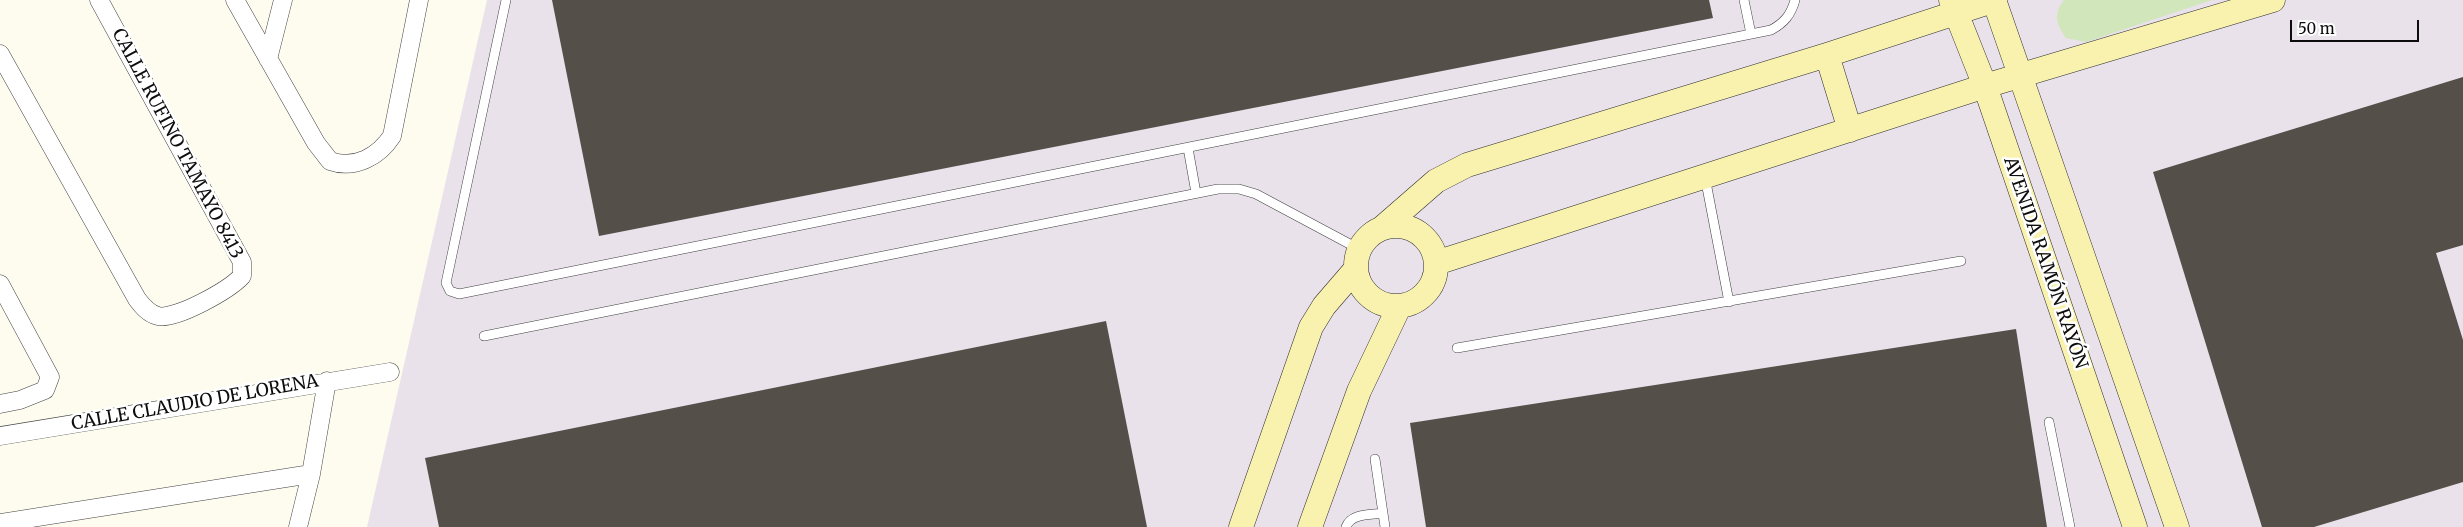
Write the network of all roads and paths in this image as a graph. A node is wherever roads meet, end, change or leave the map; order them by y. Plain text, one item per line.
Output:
1 (99, 0) edge
2 (235, 0) edge
3 (283, 0) edge
4 (419, 0) edge
5 (506, 0) edge
6 (1744, 0) edge
7 (1795, 0) edge
8 (1994, 0) edge
9 (2273, 0) edge
10 (1954, 6) edge
11 (1751, 34) junction
12 (0, 54) edge
13 (1827, 55) junction
14 (268, 59) junction
15 (2022, 76) junction
16 (1985, 86) junction
17 (1850, 130) junction
18 (1188, 148) junction
19 (1705, 176) junction
20 (1196, 193) junction
21 (1382, 228) junction
22 (1357, 260) junction
23 (1961, 261) dead end
24 (1436, 263) junction
25 (0, 284) edge
26 (1729, 302) junction
27 (1399, 307) junction
28 (484, 336) dead end
29 (1457, 348) dead end
30 (390, 372) dead end
31 (327, 381) junction
32 (0, 404) edge
33 (2049, 422) dead end
34 (0, 436) edge
35 (1375, 460) dead end
36 (311, 474) junction
37 (1383, 513) junction
38 (0, 523) edge
39 (298, 527) edge
40 (1241, 527) edge
41 (1310, 527) edge
42 (1346, 527) edge
43 (1385, 527) edge
44 (2070, 527) edge
45 (2135, 527) edge
46 (2177, 527) edge

1 - 12 street, CALLE RUFINO TAMAYO 8413
2 - 14 street
3 - 14 street
4 - 14 street
5 - 18 lane
6 - 11 lane
7 - 11 lane
8 - 10 street
8 - 15 street
9 - 15 street
10 - 13 street
10 - 16 street, AVENIDA RAMÓN RAYÓN
11 - 18 lane
13 - 17 street
13 - 21 street
15 - 16 street
15 - 46 street
16 - 17 street
16 - 45 street, AVENIDA RAMÓN RAYÓN
17 - 19 street
18 - 20 lane
19 - 24 street
19 - 26 lane
20 - 22 lane
20 - 28 lane
21 - 22 street
21 - 24 street
22 - 27 street
22 - 40 street
23 - 26 lane
24 - 27 street
25 - 32 street
26 - 29 lane
27 - 41 street
30 - 31 street, CALLE CLAUDIO DE LORENA
31 - 34 street, CALLE CLAUDIO DE LORENA
31 - 36 street
33 - 44 lane
35 - 37 lane
36 - 38 street
36 - 39 street
37 - 42 lane
37 - 43 lane

